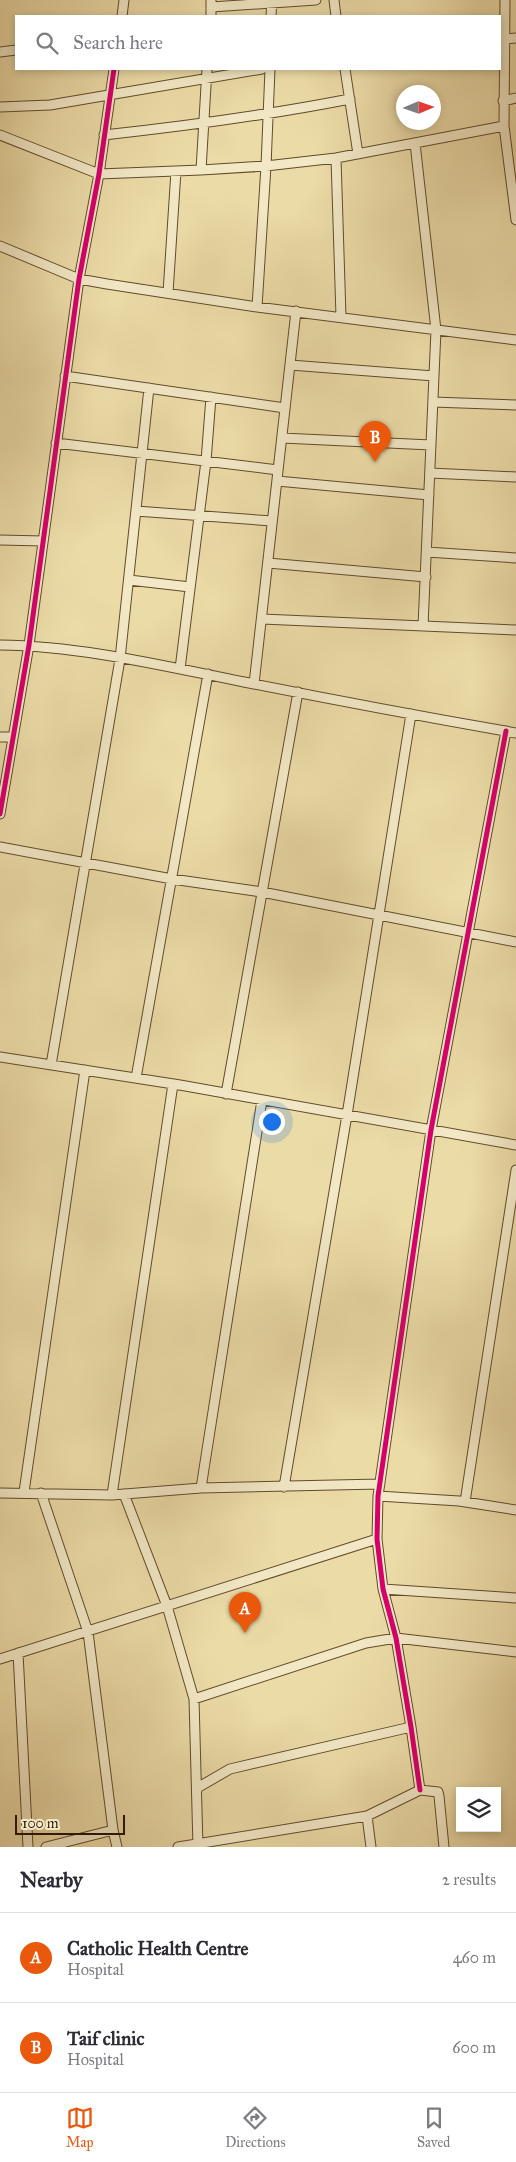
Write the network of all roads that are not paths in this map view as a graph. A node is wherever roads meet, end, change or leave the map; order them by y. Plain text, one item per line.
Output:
1 (124, 0) edge
2 (316, 0) edge
3 (334, 0) edge
4 (505, 0) edge
5 (272, 2) edge
6 (211, 3) edge
7 (122, 15) edge
8 (271, 15) edge
9 (336, 15) edge
10 (516, 38) edge
11 (504, 39) junction
12 (15, 50) edge
13 (0, 52) edge
14 (114, 70) edge
15 (248, 70) edge
16 (270, 70) edge
17 (345, 70) edge
18 (207, 73) edge
19 (110, 94) junction
20 (516, 98) edge
21 (350, 99) junction
22 (502, 100) junction
23 (0, 107) edge
24 (268, 115) junction
25 (204, 124) junction
26 (504, 126) junction
27 (0, 135) edge
28 (104, 135) junction
29 (415, 143) junction
30 (358, 154) junction
31 (336, 158) junction
32 (266, 166) junction
33 (201, 170) junction
34 (176, 171) junction
35 (98, 174) junction
36 (514, 196) edge
37 (516, 220) edge
38 (0, 246) edge
39 (79, 278) junction
40 (168, 294) junction
41 (257, 307) junction
42 (296, 312) junction
43 (341, 317) junction
44 (436, 330) junction
45 (516, 340) edge
46 (290, 365) junction
47 (65, 376) junction
48 (434, 376) junction
49 (149, 388) junction
50 (211, 397) junction
51 (433, 402) junction
52 (516, 404) edge
53 (285, 408) junction
54 (282, 438) junction
55 (56, 443) junction
56 (431, 445) junction
57 (143, 453) junction
58 (206, 461) junction
59 (278, 470) junction
60 (430, 473) junction
61 (516, 477) edge
62 (277, 481) junction
63 (429, 495) junction
64 (136, 511) junction
65 (198, 516) junction
66 (272, 521) junction
67 (0, 540) edge
68 (43, 541) junction
69 (427, 552) junction
70 (516, 558) edge
71 (268, 563) junction
72 (426, 577) junction
73 (129, 580) junction
74 (190, 586) junction
75 (262, 619) junction
76 (424, 626) junction
77 (516, 630) edge
78 (0, 644) edge
79 (29, 645) junction
80 (120, 658) junction
81 (180, 669) junction
82 (208, 674) junction
83 (254, 684) junction
84 (298, 692) junction
85 (411, 714) junction
86 (506, 731) junction
87 (516, 733) edge
88 (0, 737) edge
89 (13, 737) junction
90 (0, 814) edge
91 (0, 847) edge
92 (85, 863) junction
93 (172, 879) junction
94 (262, 892) junction
95 (379, 915) junction
96 (468, 932) junction
97 (516, 942) edge
98 (0, 1057) edge
99 (51, 1064) junction
100 (85, 1070) junction
101 (136, 1078) junction
102 (173, 1084) junction
103 (226, 1094) junction
104 (262, 1100) junction
105 (347, 1115) junction
106 (431, 1130) junction
107 (516, 1145) edge
108 (516, 1170) edge
109 (380, 1484) junction
110 (201, 1488) junction
111 (284, 1488) junction
112 (24, 1492) junction
113 (0, 1493) edge
114 (41, 1493) junction
115 (112, 1494) junction
116 (124, 1494) junction
117 (378, 1496) junction
118 (465, 1502) junction
119 (516, 1510) edge
120 (377, 1539) junction
121 (383, 1588) junction
122 (516, 1598) edge
123 (167, 1606) junction
124 (88, 1632) junction
125 (396, 1638) junction
126 (516, 1652) edge
127 (18, 1653) junction
128 (0, 1659) edge
129 (194, 1698) junction
130 (412, 1727) junction
131 (197, 1788) junction
132 (420, 1790) junction
133 (367, 1816) junction
134 (113, 1830) junction
135 (198, 1846) edge
136 (28, 1847) edge
137 (46, 1847) edge
138 (117, 1847) edge
139 (178, 1847) edge
140 (371, 1847) edge
141 (444, 1847) edge

1 - 7 street
2 - 5 street
3 - 9 street
4 - 11 street
5 - 6 street
5 - 8 street
10 - 11 street
11 - 22 street
12 - 13 street
14 - 19 street
15 - 18 street
16 - 24 street
17 - 21 street
18 - 19 street
18 - 25 street
19 - 23 street
19 - 28 street
20 - 22 street
21 - 24 street
21 - 30 street
22 - 26 street
24 - 25 street
24 - 32 street
25 - 28 street
25 - 33 street
26 - 29 street
26 - 36 street
27 - 35 street
28 - 35 street
29 - 30 street
29 - 44 street
30 - 31 street
31 - 32 street
31 - 43 street
32 - 33 street
32 - 41 street
33 - 34 street
34 - 35 street
34 - 40 street
35 - 39 street
36 - 37 street
38 - 39 street
39 - 40 street
39 - 47 street
40 - 41 street
41 - 42 street
42 - 43 street
42 - 46 street
43 - 44 street
44 - 45 street
44 - 48 street
46 - 48 street
46 - 53 street
47 - 49 street
47 - 55 street
48 - 51 street
49 - 50 street
49 - 57 street
50 - 53 street
50 - 58 street
51 - 52 street
51 - 56 street
53 - 54 street
54 - 56 street
54 - 59 street
55 - 57 street
55 - 68 street
56 - 60 street
57 - 58 street
57 - 64 street
58 - 59 street
58 - 65 street
59 - 62 street
60 - 61 street
60 - 63 street
62 - 63 street
62 - 66 street
63 - 69 street
64 - 65 street
64 - 73 street
65 - 66 street
65 - 74 street
66 - 71 street
67 - 68 street
68 - 79 street
69 - 70 street
69 - 72 street
71 - 72 street
71 - 75 street
72 - 76 street
73 - 74 street
73 - 80 street
74 - 81 street
75 - 76 street
75 - 83 street
76 - 77 street
78 - 79 street
79 - 80 street
79 - 89 street
80 - 81 street
80 - 92 street
81 - 82 street
82 - 83 street
82 - 93 street
83 - 84 street
84 - 85 street
84 - 94 street
85 - 86 street
85 - 95 street
86 - 87 street
86 - 96 street
88 - 89 street
89 - 90 street
91 - 92 street
92 - 93 street
92 - 99 street
93 - 94 street
93 - 101 street
94 - 95 street
94 - 103 street
95 - 96 street
95 - 105 street
96 - 97 street
96 - 106 street
98 - 99 street
99 - 100 street
100 - 101 street
100 - 112 street
101 - 102 street
102 - 103 street
102 - 115 street
103 - 104 street
104 - 105 street
104 - 110 street
105 - 106 street
105 - 111 street
106 - 107 street
106 - 109 street
108 - 118 street
109 - 111 street
109 - 117 street
110 - 111 street
110 - 116 street
112 - 113 street
112 - 114 street
114 - 115 street
114 - 124 street
115 - 116 street
116 - 123 street
117 - 118 street
117 - 120 street
118 - 119 street
120 - 121 street
120 - 123 street
121 - 122 street
121 - 125 street
123 - 124 street
123 - 129 street
124 - 127 street
124 - 134 street
125 - 126 street
125 - 129 street
125 - 130 street
127 - 128 street
127 - 136 street
129 - 131 street
130 - 131 street
130 - 132 street
131 - 135 street
132 - 133 street
132 - 141 street
133 - 135 street
133 - 140 street
134 - 137 street
134 - 138 street
135 - 139 street

